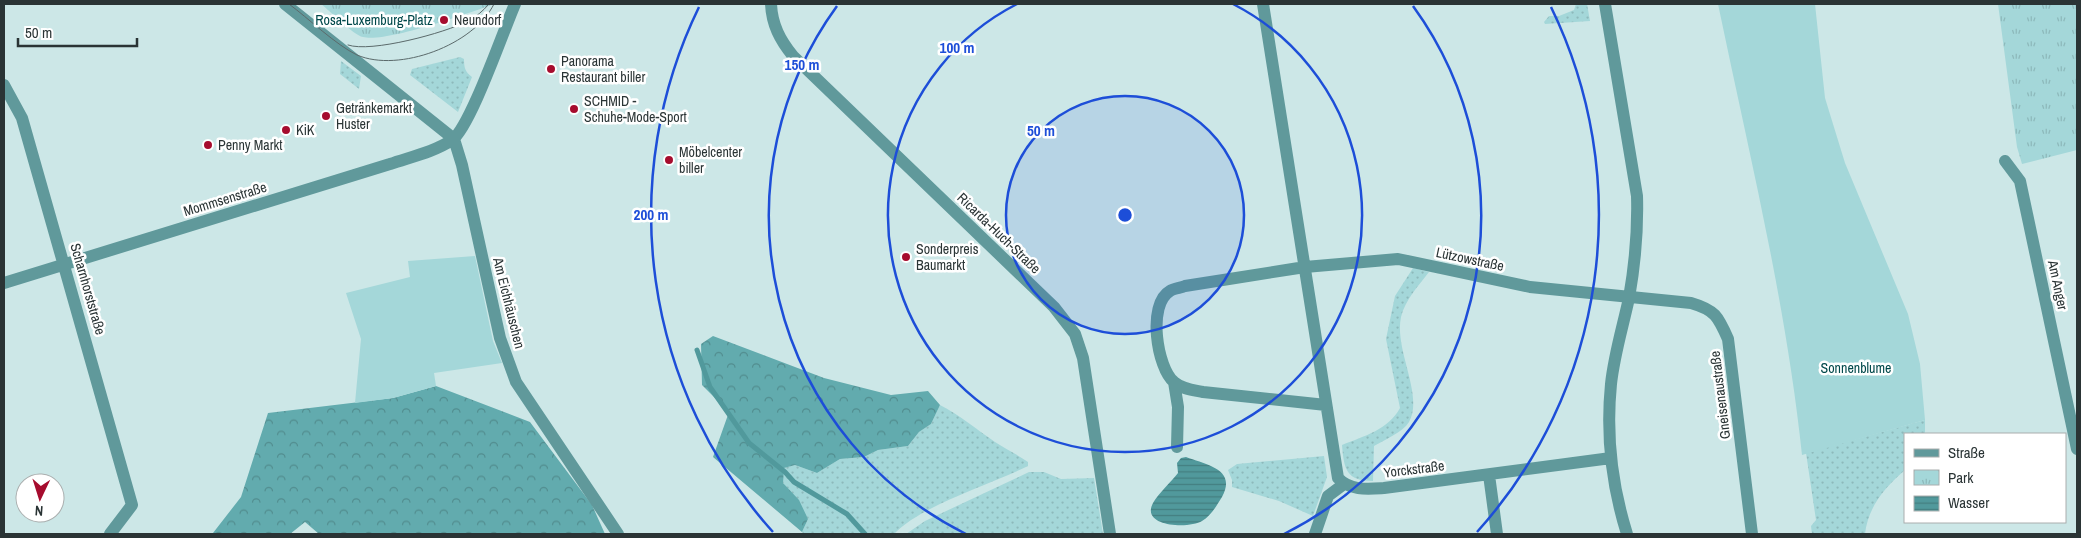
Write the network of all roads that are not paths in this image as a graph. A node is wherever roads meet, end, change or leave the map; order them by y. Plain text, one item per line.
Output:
1 (284, 4) edge
2 (515, 4) edge
3 (771, 4) edge
4 (1263, 4) edge
5 (1605, 4) edge
6 (4, 85) edge
7 (454, 139) junction
8 (2005, 161) dead end
9 (65, 264) junction
10 (1305, 267) junction
11 (4, 283) edge
12 (1629, 297) junction
13 (1174, 382) junction
14 (1326, 404) junction
15 (1177, 447) dead end
16 (2077, 448) edge
17 (1611, 458) junction
18 (1489, 475) junction
19 (1341, 481) junction
20 (110, 534) edge
21 (618, 534) edge
22 (1110, 534) edge
23 (1315, 534) edge
24 (1497, 534) edge
25 (1627, 534) edge
26 (1752, 534) edge

1 - 7 street
2 - 7 street
3 - 22 street, Ricarda-Huch-Straße
4 - 10 street
5 - 12 street
6 - 9 street, Scharnhorststraße
7 - 9 street, Mommsenstraße
7 - 21 street, Am Eichhäuschen
8 - 16 street, Am Anger
9 - 11 street, Mommsenstraße
9 - 20 street, Scharnhorststraße
10 - 12 street, Lützowstraße
10 - 13 street, Lützowstraße
10 - 14 street
12 - 17 street
12 - 26 street, Gneisenaustraße
13 - 14 street
13 - 15 street, Lützowstraße
14 - 19 street
17 - 18 street, Yorckstraße
17 - 25 street
18 - 19 street, Yorckstraße
18 - 24 street
19 - 23 street

